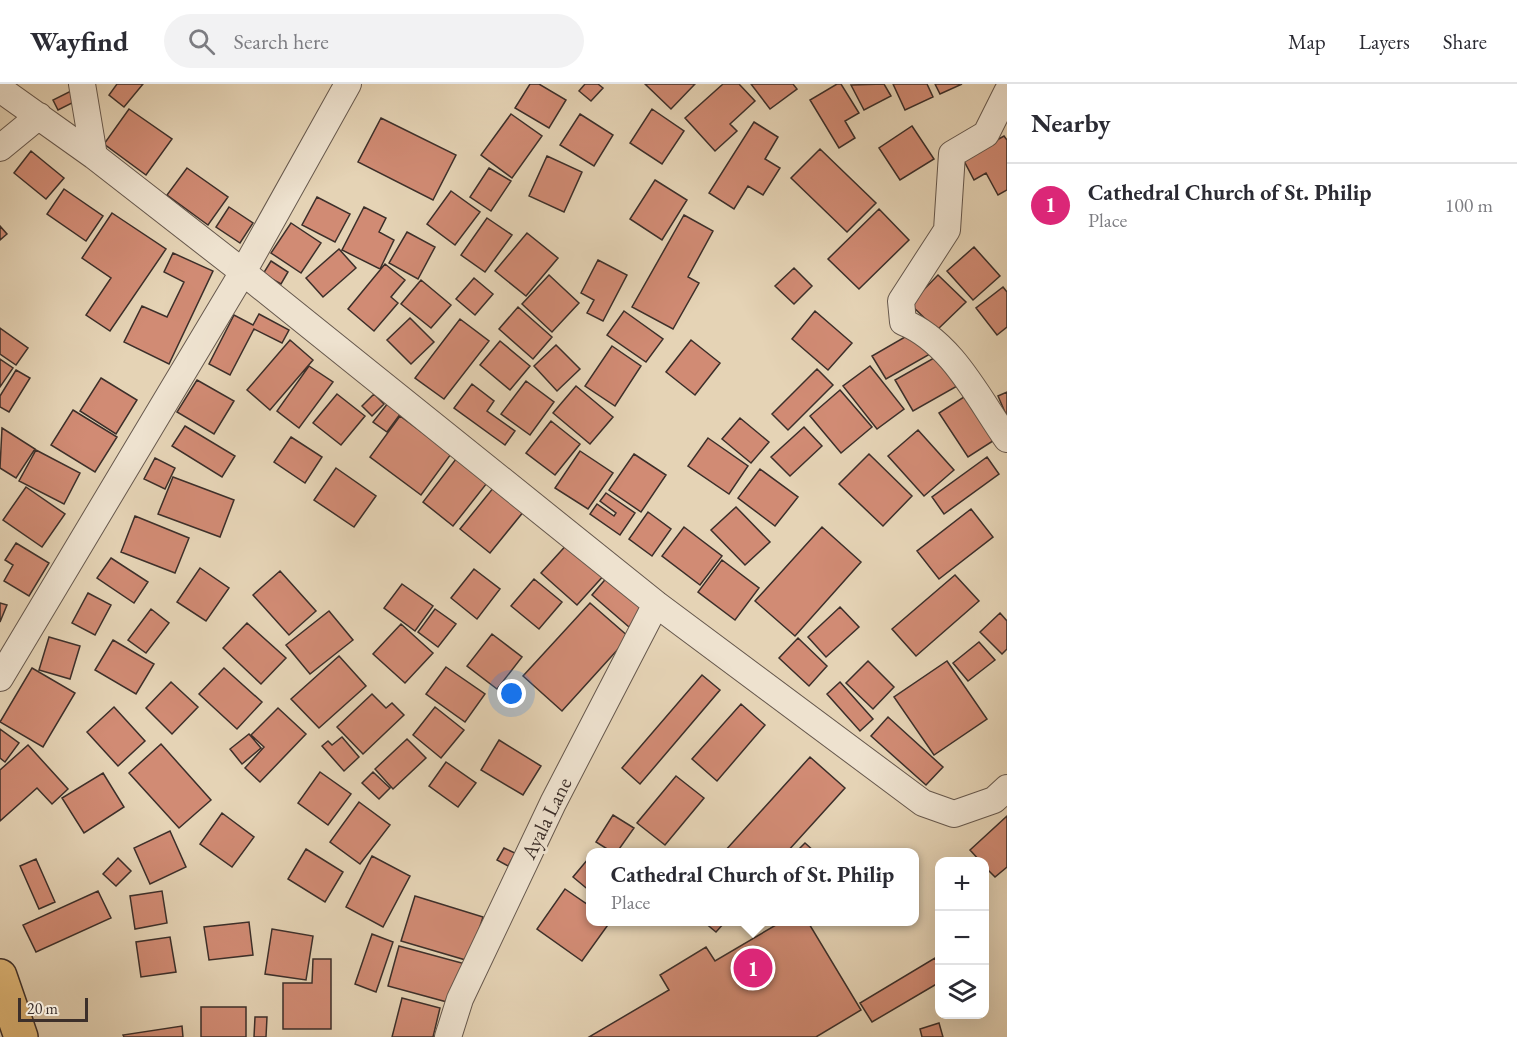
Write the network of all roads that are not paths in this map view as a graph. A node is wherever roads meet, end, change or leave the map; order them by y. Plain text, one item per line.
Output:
1 (82, 84) edge
2 (348, 84) edge
3 (0, 89) edge
4 (1007, 92) edge
5 (39, 116) junction
6 (0, 148) edge
7 (94, 156) junction
8 (243, 272) junction
9 (1007, 440) edge
10 (656, 604) junction
11 (0, 678) edge
12 (1007, 788) edge
13 (0, 976) edge
14 (21, 1037) edge
15 (448, 1037) edge

1 - 7 street
2 - 8 street
3 - 5 street
4 - 9 street
5 - 6 street
5 - 7 street
7 - 8 street
8 - 10 street
8 - 11 street
10 - 12 street
10 - 15 street, Ayala Lane
13 - 14 main road

